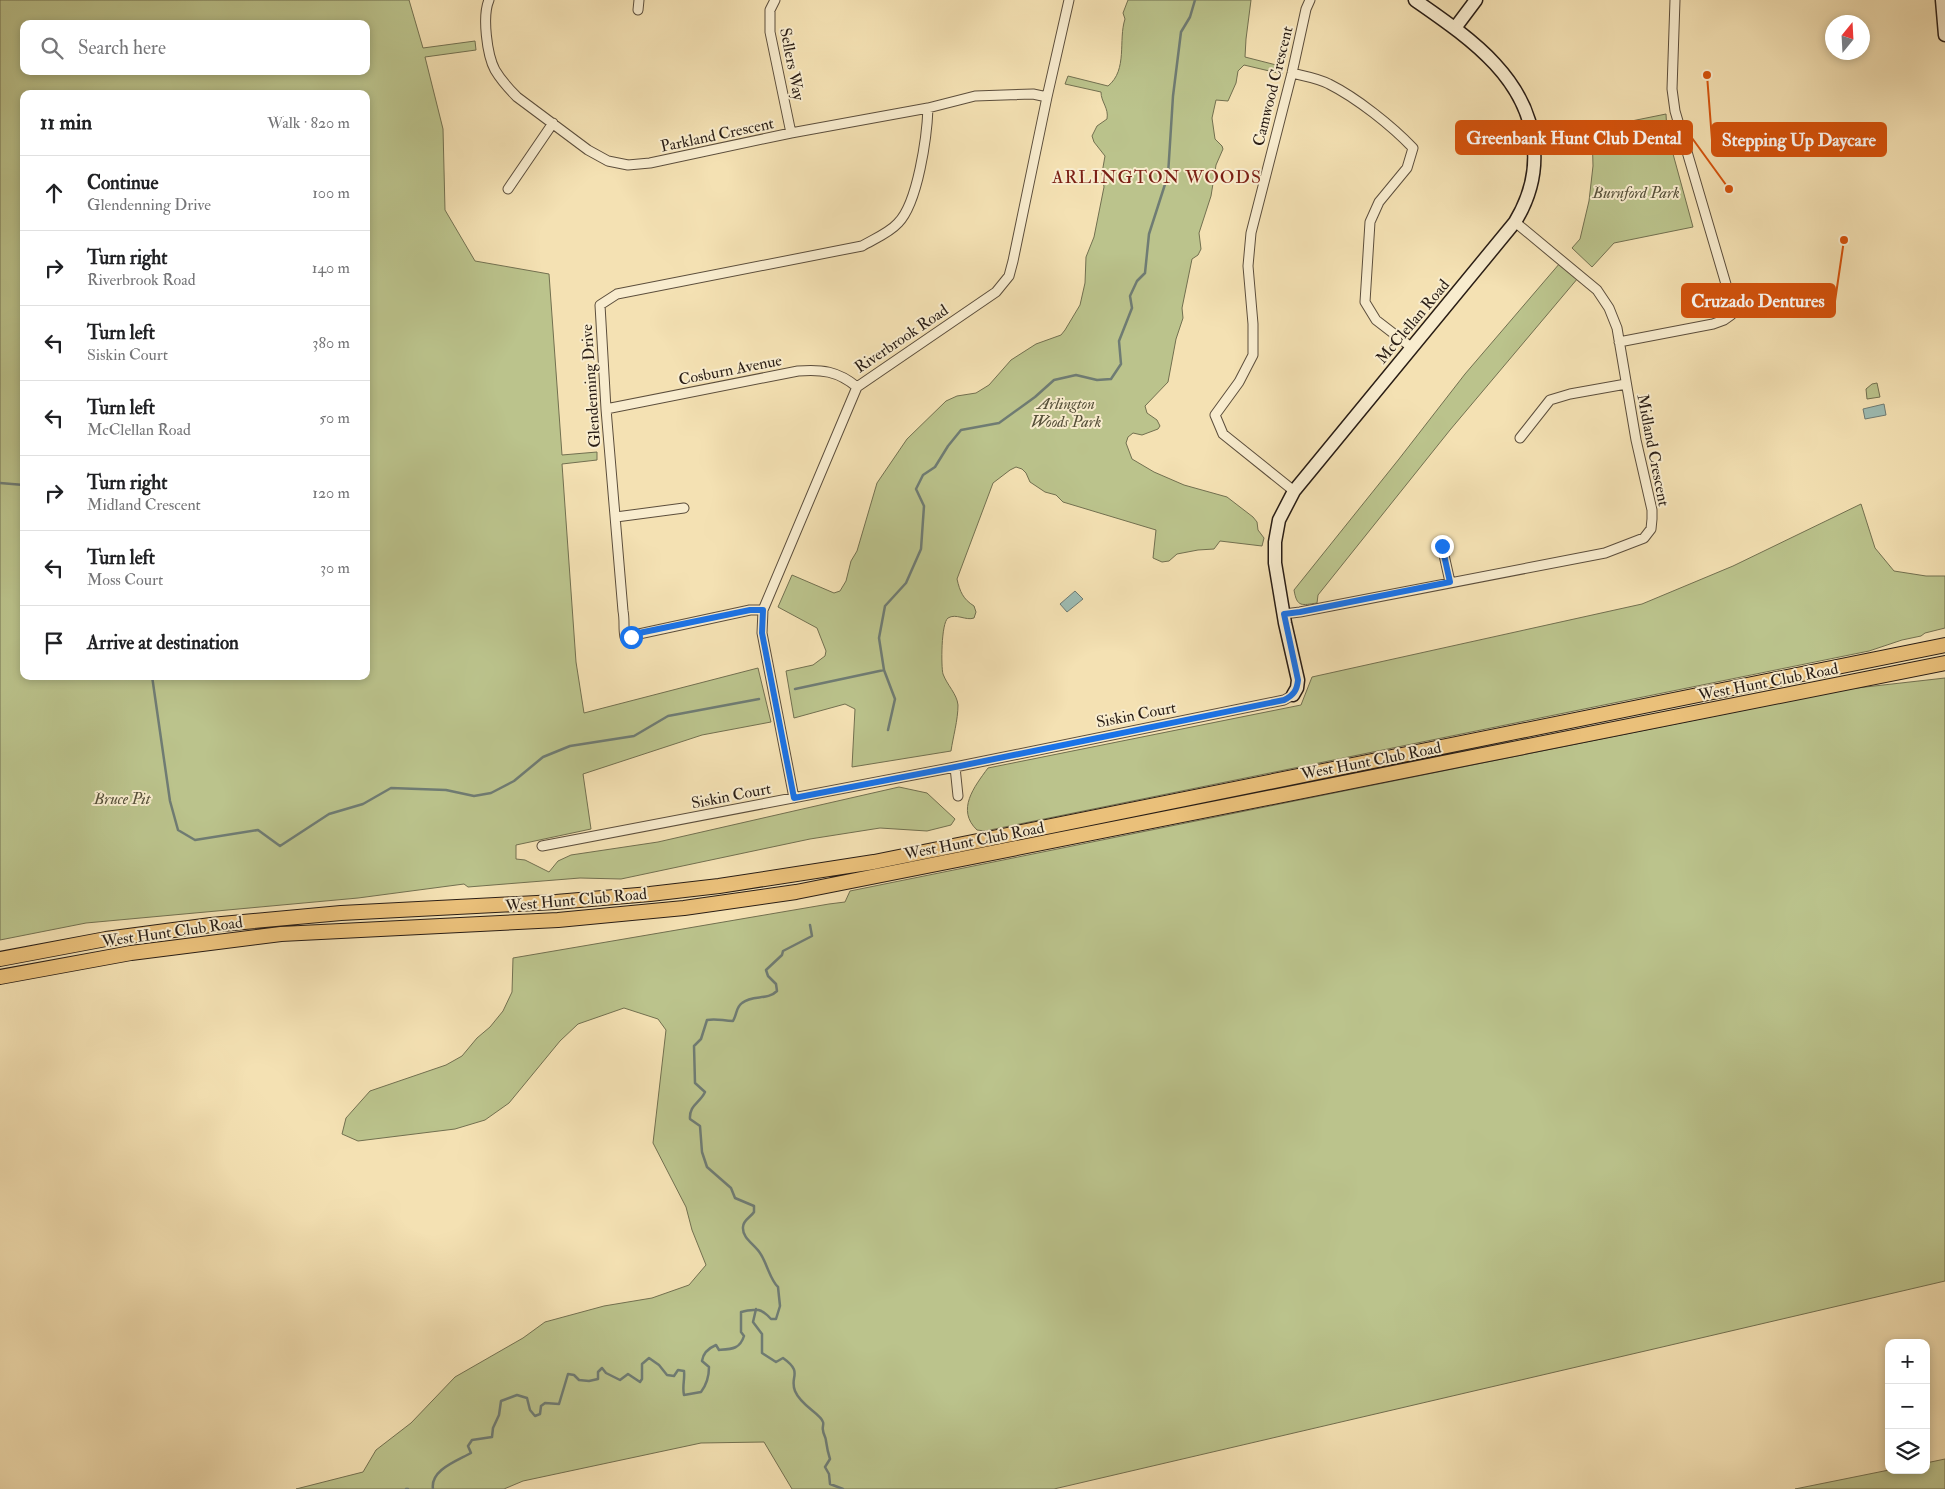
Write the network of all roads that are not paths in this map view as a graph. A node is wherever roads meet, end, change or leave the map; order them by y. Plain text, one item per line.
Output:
1 (489, 0) edge
2 (639, 0) edge
3 (775, 0) edge
4 (1069, 0) edge
5 (1310, 0) edge
6 (1415, 0) edge
7 (1476, 0) edge
8 (1675, 0) edge
9 (1942, 0) edge
10 (638, 10) dead end
11 (1455, 28) junction
12 (1945, 35) edge
13 (1292, 72) junction
14 (1047, 97) junction
15 (928, 108) junction
16 (553, 124) junction
17 (791, 133) junction
18 (508, 190) dead end
19 (1516, 222) junction
20 (1619, 342) junction
21 (1411, 347) junction
22 (1626, 384) junction
23 (857, 386) junction
24 (606, 409) junction
25 (1520, 438) dead end
26 (1294, 491) junction
27 (684, 508) dead end
28 (616, 517) junction
29 (1442, 546) dead end
30 (1450, 582) junction
31 (763, 610) junction
32 (1284, 614) junction
33 (1945, 639) edge
34 (1945, 645) edge
35 (1908, 653) junction
36 (1945, 663) edge
37 (1293, 695) joint
38 (955, 767) junction
39 (958, 796) dead end
40 (794, 798) junction
41 (542, 846) dead end
42 (0, 959) edge
43 (0, 977) edge

1 - 16 street, Parkland Crescent
2 - 10 street
3 - 17 street, Sellers Way
4 - 14 street, Riverbrook Road
5 - 13 street, Camwood Crescent
6 - 11 street, McClellan Road
7 - 11 street
8 - 20 street
9 - 12 street
11 - 19 street, McClellan Road
13 - 21 street
13 - 26 street, Camwood Crescent
14 - 15 street, Parkland Crescent
14 - 23 street, Riverbrook Road
15 - 17 street, Parkland Crescent
15 - 24 street, Glendenning Drive
16 - 17 street, Parkland Crescent
16 - 18 street
19 - 20 street, Midland Crescent
19 - 21 street, McClellan Road
20 - 22 street, Midland Crescent
21 - 26 street, McClellan Road
22 - 25 street
22 - 30 street, Midland Crescent
23 - 24 street, Cosburn Avenue
23 - 31 street, Riverbrook Road
24 - 28 street, Glendenning Drive
26 - 32 street, McClellan Road
27 - 28 street
28 - 31 street, Glendenning Drive
29 - 30 street
30 - 32 street, Midland Crescent
31 - 40 street, Riverbrook Road
32 - 37 street, McClellan Road
33 - 35 main road
34 - 35 main road, West Hunt Club Road
35 - 42 main road, West Hunt Club Road
36 - 43 main road, West Hunt Club Road
37 - 38 street, Siskin Court
38 - 39 street
38 - 40 street, Siskin Court
40 - 41 street, Siskin Court

